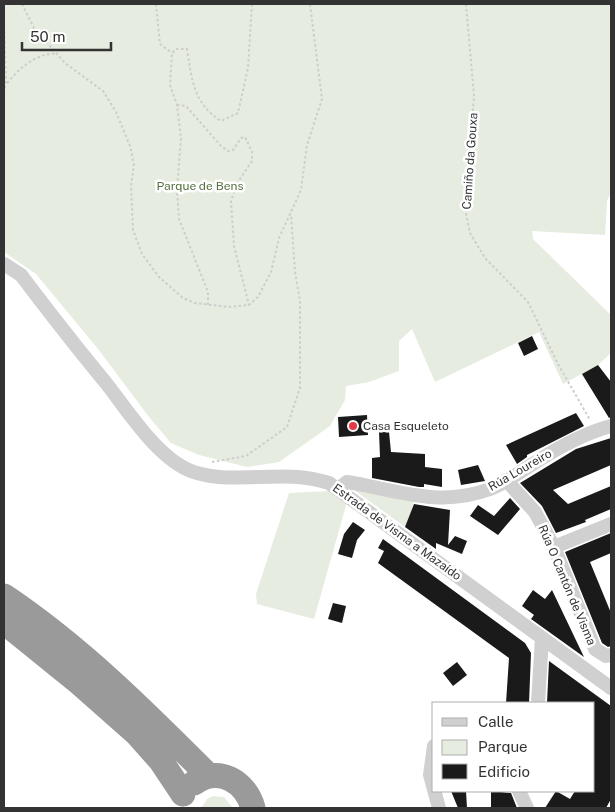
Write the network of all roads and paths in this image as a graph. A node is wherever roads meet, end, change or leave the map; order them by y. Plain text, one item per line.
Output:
1 (22, 4) edge
2 (156, 4) edge
3 (252, 4) edge
4 (310, 4) edge
5 (466, 4) edge
6 (4, 21) edge
7 (56, 53) junction
8 (172, 53) junction
9 (6, 84) junction
10 (4, 90) edge
11 (177, 105) junction
12 (290, 213) junction
13 (4, 264) edge
14 (208, 305) junction
15 (248, 306) junction
16 (611, 426) edge
17 (597, 430) junction
18 (202, 474) junction
19 (506, 480) junction
20 (338, 489) junction
21 (611, 524) edge
22 (554, 547) junction
23 (4, 596) edge
24 (4, 622) edge
25 (542, 638) junction
26 (595, 649) junction
27 (611, 655) edge
28 (581, 667) junction
29 (611, 688) edge
30 (538, 702) edge
31 (432, 760) edge
32 (209, 776) junction
33 (432, 782) edge
34 (435, 792) edge
35 (519, 792) edge
36 (181, 801) edge
37 (253, 808) edge
38 (439, 808) edge
39 (527, 808) edge

1 - 7 path
2 - 8 path
3 - 8 path
4 - 12 path
5 - 17 path, Camiño da Gouxa
6 - 9 path
7 - 9 path
7 - 14 path
8 - 11 path
9 - 10 path
11 - 14 path
11 - 15 path
12 - 15 path
12 - 18 path
13 - 18 street, Estrada de Visma a Mazaído
14 - 15 path
16 - 17 street, Rúa Loureiro
17 - 19 street, Rúa Loureiro
18 - 20 street, Estrada de Visma a Mazaído
19 - 20 street, Rúa Loureiro
19 - 22 street, Rúa O Cantón de Visma
20 - 25 street, Estrada de Visma a Mazaído
21 - 22 street
22 - 26 street, Rúa O Cantón de Visma
23 - 32 highway
24 - 36 highway
25 - 28 street, Estrada de Visma a Mazaído
25 - 30 street
26 - 27 street
26 - 28 street, Rúa O Cantón de Visma
28 - 29 street, Estrada de Visma a Mazaído
31 - 33 street
32 - 36 highway
32 - 37 highway
34 - 38 street
35 - 39 street

